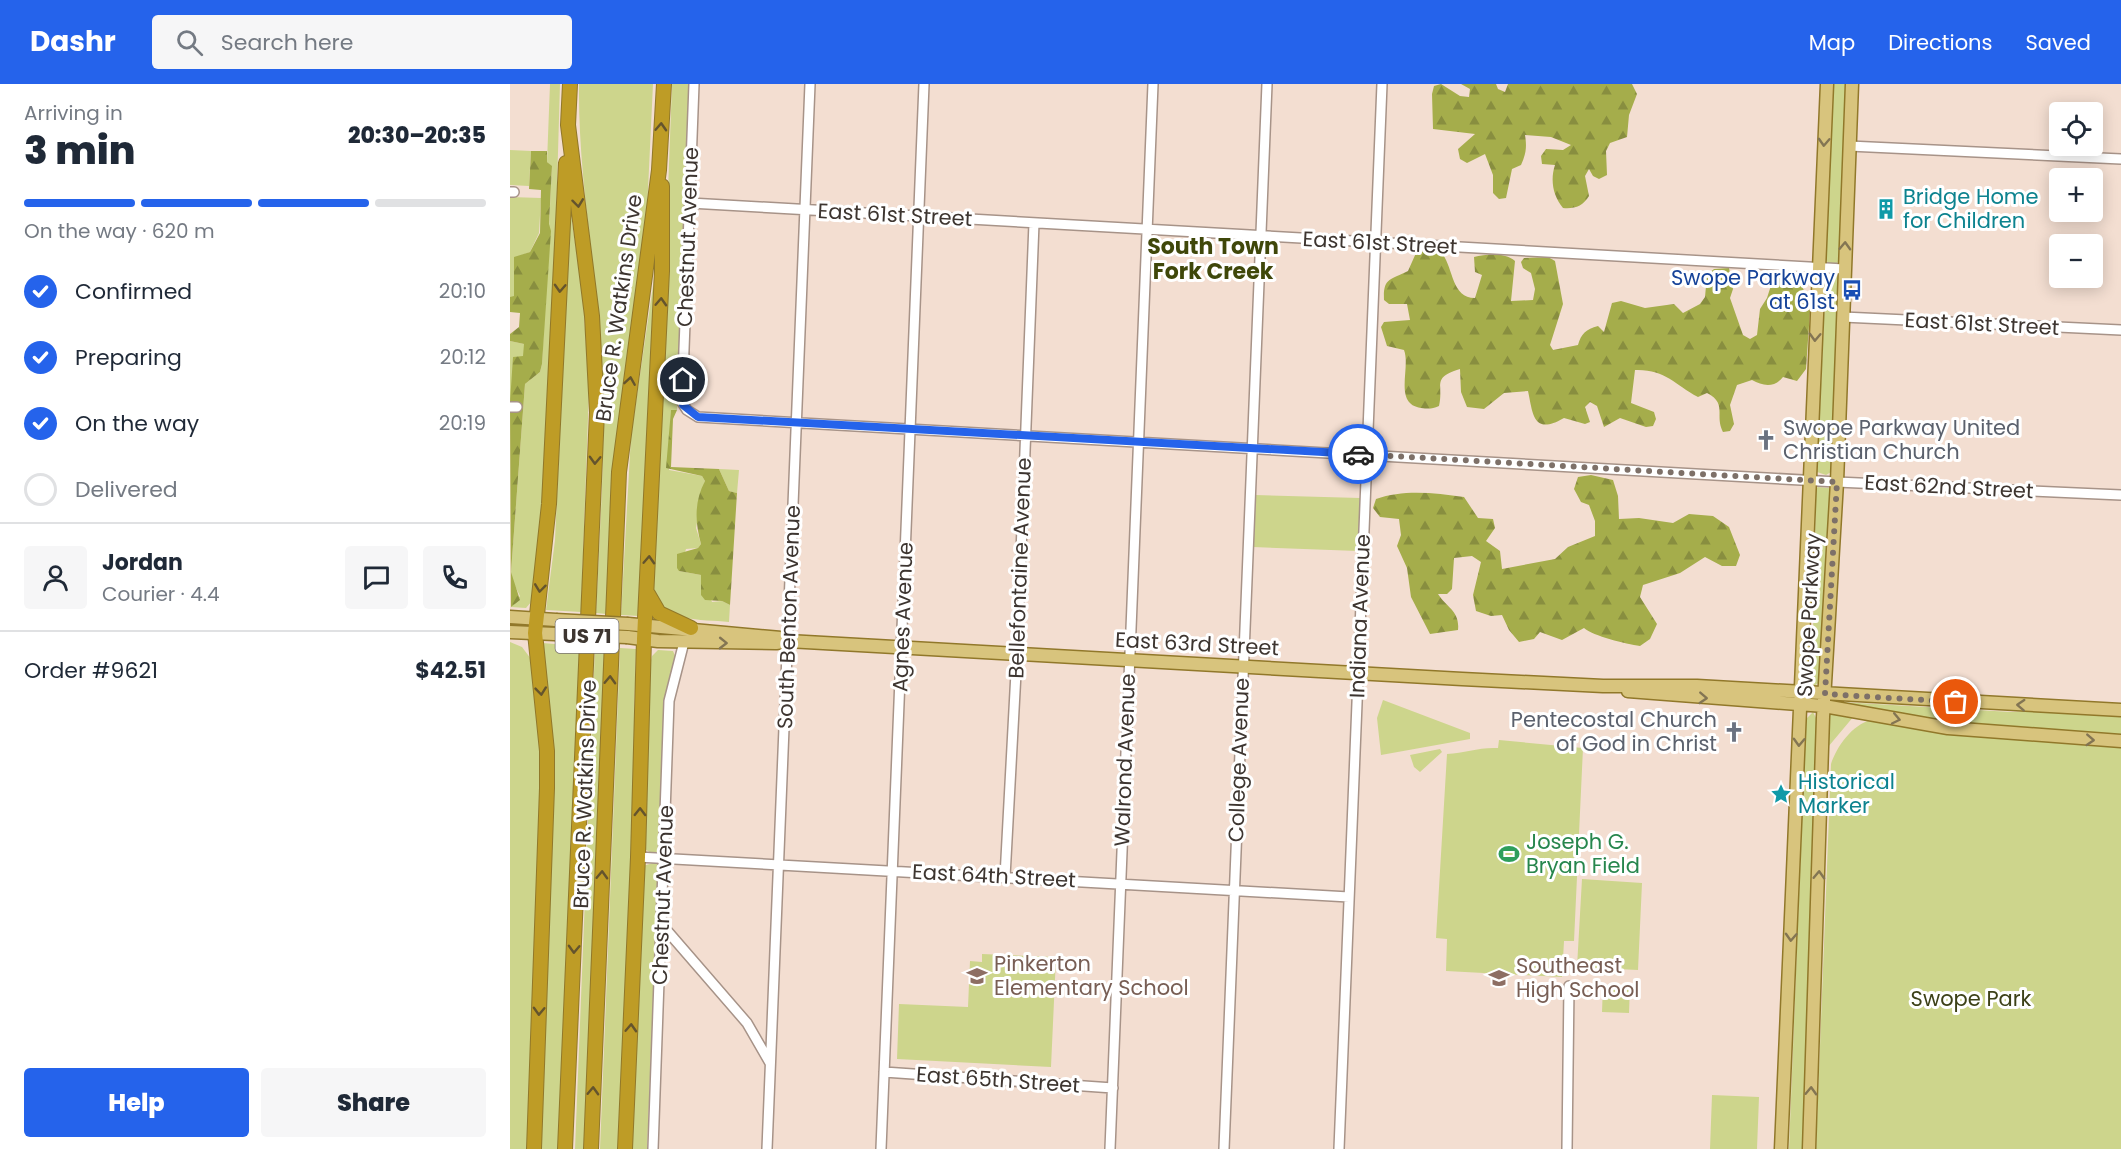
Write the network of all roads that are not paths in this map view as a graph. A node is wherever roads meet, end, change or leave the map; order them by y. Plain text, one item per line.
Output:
1 (570, 84) edge
2 (664, 84) edge
3 (694, 84) edge
4 (810, 84) edge
5 (924, 84) edge
6 (1153, 84) edge
7 (1267, 84) edge
8 (1382, 84) edge
9 (1827, 84) edge
10 (1852, 84) edge
11 (568, 124) junction
12 (1849, 146) junction
13 (2121, 159) edge
14 (659, 170) junction
15 (690, 203) junction
16 (805, 210) junction
17 (918, 216) junction
18 (1034, 223) junction
19 (1147, 230) junction
20 (1261, 236) junction
21 (1375, 243) junction
22 (1818, 268) junction
23 (1844, 269) junction
24 (1843, 317) junction
25 (2121, 330) edge
26 (698, 417) joint
27 (797, 422) junction
28 (910, 428) junction
29 (1026, 434) junction
30 (1138, 441) junction
31 (1252, 448) junction
32 (1366, 454) junction
33 (1809, 480) junction
34 (1837, 482) junction
35 (2121, 495) edge
36 (647, 593) junction
37 (510, 617) edge
38 (536, 626) junction
39 (691, 628) junction
40 (510, 632) edge
41 (645, 632) junction
42 (788, 641) junction
43 (684, 642) junction
44 (902, 647) junction
45 (1017, 654) junction
46 (1129, 660) junction
47 (1243, 667) junction
48 (1358, 673) junction
49 (1801, 698) junction
50 (1824, 700) junction
51 (2121, 710) edge
52 (2121, 741) edge
53 (638, 857) junction
54 (665, 859) junction
55 (778, 866) junction
56 (892, 871) junction
57 (1005, 877) junction
58 (1120, 884) junction
59 (1234, 890) junction
60 (1349, 897) junction
61 (663, 926) junction
62 (1569, 986) dead end
63 (770, 1064) junction
64 (884, 1072) junction
65 (1113, 1088) junction
66 (534, 1149) edge
67 (565, 1149) edge
68 (591, 1149) edge
69 (625, 1149) edge
70 (653, 1149) edge
71 (766, 1149) edge
72 (881, 1149) edge
73 (1110, 1149) edge
74 (1224, 1149) edge
75 (1339, 1149) edge
76 (1567, 1149) edge
77 (1782, 1149) edge
78 (1809, 1149) edge

1 - 11 highway, Bruce R. Watkins Drive / US 71
14 -> 2 highway, Bruce R. Watkins Drive / US 71
3 - 15 street, Chestnut Avenue
4 - 16 street, South Benton Avenue
5 - 17 street, Agnes Avenue
6 - 19 street, Walrond Avenue
7 - 20 street, College Avenue
8 - 21 street, Indiana Avenue
9 -> 22 main road, Swope Parkway
10 - 12 main road, Swope Parkway
11 -> 38 highway
11 -> 67 highway, Bruce R. Watkins Drive / US 71
12 - 13 street
23 -> 12 main road, Swope Parkway
36 -> 14 highway
68 -> 14 highway, Bruce R. Watkins Drive / US 71
15 - 16 street, East 61st Street
15 - 26 street, Chestnut Avenue
16 - 17 street, East 61st Street
16 - 27 street, South Benton Avenue
17 - 18 street, East 61st Street
17 - 28 street, Agnes Avenue
18 - 19 street, East 61st Street
18 - 29 street, Bellefontaine Avenue
19 - 20 street, East 61st Street
19 - 30 street, Walrond Avenue
20 - 21 street, East 61st Street
20 - 31 street, College Avenue
21 - 22 street, East 61st Street
21 - 32 street, Indiana Avenue
22 - 23 street, East 61st Street
22 -> 33 main road, Swope Parkway
23 - 24 main road, Swope Parkway
24 - 25 street, East 61st Street
24 - 34 main road, Swope Parkway
26 - 27 street, East 62nd Street
27 - 28 street, East 62nd Street
27 - 42 street, South Benton Avenue
28 - 29 street, East 62nd Street
28 - 44 street, Agnes Avenue
29 - 30 street, East 62nd Street
29 - 45 street, Bellefontaine Avenue
30 - 31 street, East 62nd Street
30 - 46 street, Walrond Avenue
31 - 32 street, East 62nd Street
31 - 47 street, College Avenue
32 - 33 street, East 62nd Street
32 - 48 street, Indiana Avenue
33 - 34 street, East 62nd Street
33 - 49 main road, Swope Parkway
34 - 35 street, East 62nd Street
34 - 50 main road, Swope Parkway
36 - 39 highway
36 - 41 highway
37 - 38 main road, East 63rd Street
38 - 40 main road, East 63rd Street
38 - 41 main road, East 63rd Street, bridge
38 - 41 main road, East 63rd Street, bridge
38 -> 66 highway
39 - 41 main road, East 63rd Street
39 - 42 main road, East 63rd Street
41 - 43 main road, East 63rd Street
53 -> 41 highway
43 -> 42 main road, East 63rd Street
42 - 44 main road, East 63rd Street
42 - 55 street, South Benton Avenue
43 - 54 street, Chestnut Avenue
44 - 45 main road, East 63rd Street
44 - 56 street, Agnes Avenue
45 - 46 main road, East 63rd Street
45 - 57 street, Bellefontaine Avenue
46 - 47 main road, East 63rd Street
46 - 58 street, Walrond Avenue
47 - 48 main road, East 63rd Street
47 - 59 street, College Avenue
48 - 49 main road, East 63rd Street
48 - 60 street, Indiana Avenue
49 - 50 main road, East 63rd Street
49 -> 77 main road, Swope Parkway
51 -> 50 main road, East 63rd Street
50 -> 52 main road, East 63rd Street
78 -> 50 main road, Swope Parkway
53 - 54 street, East 64th Street
69 -> 53 highway
54 - 55 street, East 64th Street
54 - 61 street, Chestnut Avenue
55 - 56 street, East 64th Street
55 - 63 street, South Benton Avenue
56 - 57 street, East 64th Street
56 - 64 street, Agnes Avenue
57 - 58 street, East 64th Street
58 - 59 street, East 64th Street
58 - 65 street, Walrond Avenue
59 - 60 street, East 64th Street
59 - 74 street, College Avenue
60 - 75 street, Indiana Avenue
61 - 63 street
61 - 70 street, Chestnut Avenue
62 - 76 street
63 - 71 street, South Benton Avenue
64 - 65 street, East 65th Street
64 - 72 street, Agnes Avenue
65 - 73 street, Walrond Avenue

